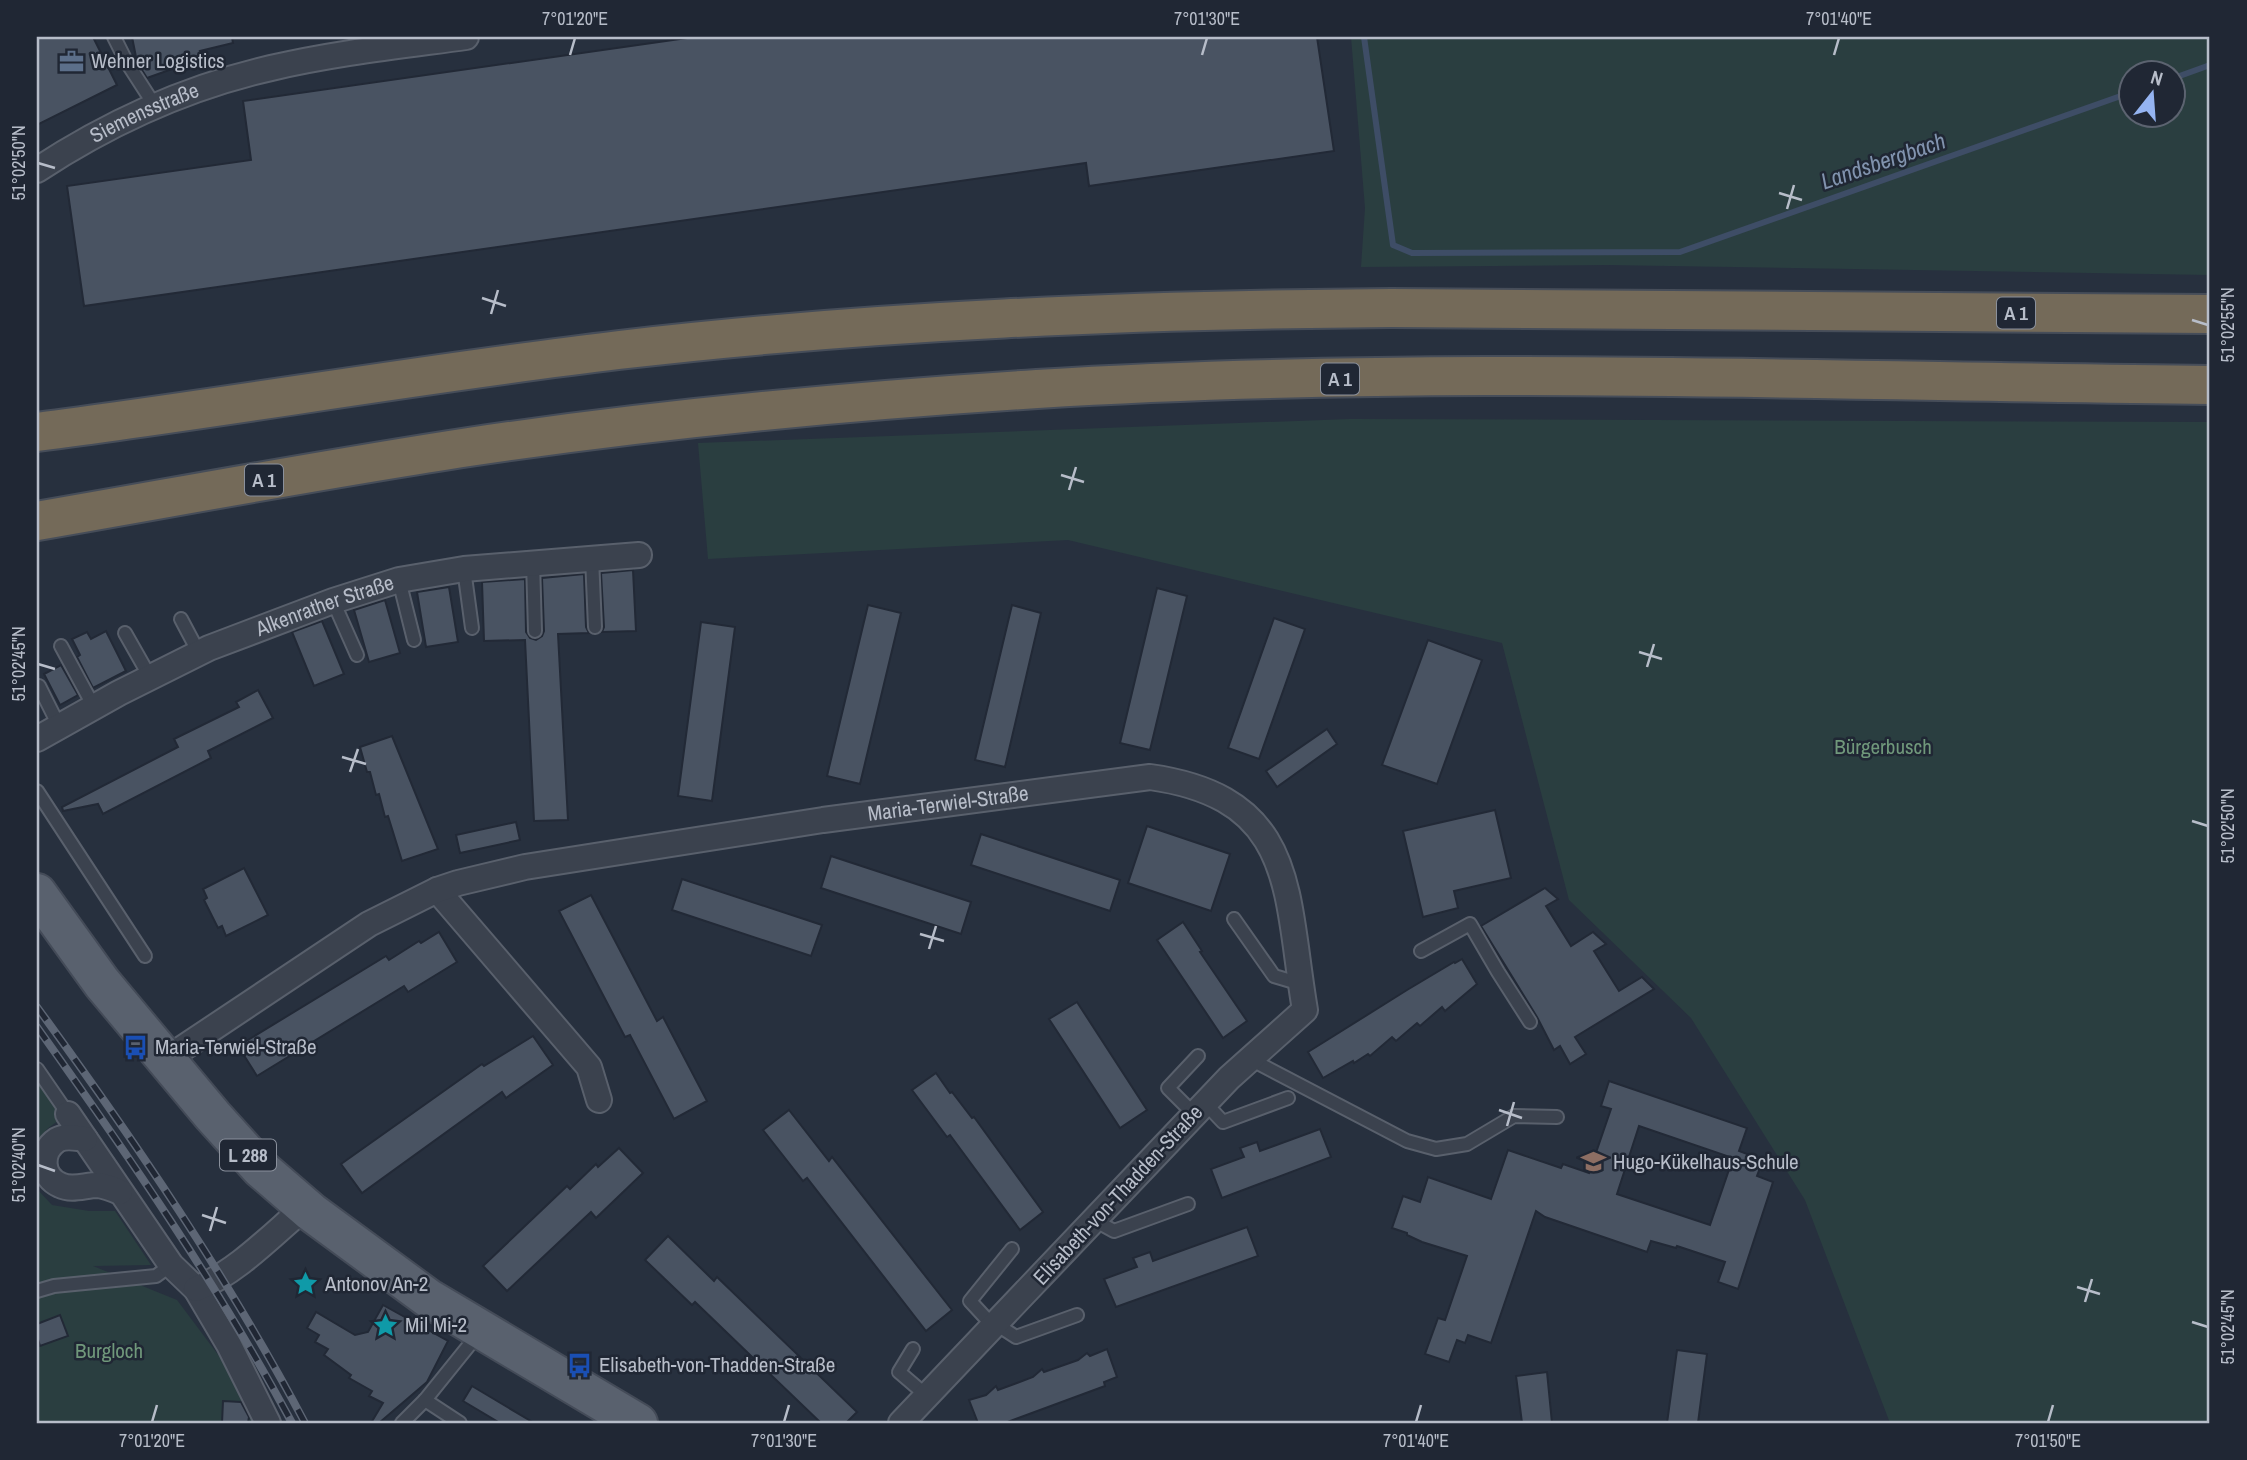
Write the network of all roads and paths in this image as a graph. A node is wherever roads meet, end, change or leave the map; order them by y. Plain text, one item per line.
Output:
1 (114, 37) edge
2 (460, 37) edge
3 (466, 37) edge
4 (155, 106) junction
5 (37, 170) edge
6 (2210, 314) edge
7 (2210, 385) edge
8 (37, 432) edge
9 (37, 521) edge
10 (639, 555) dead end
11 (592, 558) junction
12 (533, 562) junction
13 (464, 569) junction
14 (399, 580) junction
15 (333, 601) junction
16 (181, 619) dead end
17 (595, 627) dead end
18 (472, 628) dead end
19 (535, 631) dead end
20 (124, 633) dead end
21 (414, 640) dead end
22 (61, 646) dead end
23 (199, 653) junction
24 (357, 655) dead end
25 (150, 677) junction
26 (39, 686) dead end
27 (94, 707) junction
28 (59, 726) junction
29 (37, 739) edge
30 (37, 792) edge
31 (437, 890) junction
32 (37, 893) edge
33 (1234, 919) dead end
34 (1421, 951) dead end
35 (145, 956) dead end
36 (1301, 984) junction
37 (1305, 1010) joint
38 (1530, 1022) dead end
39 (1198, 1056) dead end
40 (1250, 1059) junction
41 (165, 1060) junction
42 (37, 1069) edge
43 (1288, 1098) dead end
44 (598, 1100) dead end
45 (1200, 1108) junction
46 (68, 1114) joint
47 (1557, 1117) dead end
48 (85, 1139) junction
49 (120, 1192) junction
50 (1188, 1204) dead end
51 (305, 1207) junction
52 (1094, 1220) junction
53 (1012, 1249) dead end
54 (171, 1265) junction
55 (196, 1289) junction
56 (37, 1291) edge
57 (1077, 1315) dead end
58 (995, 1325) junction
59 (481, 1330) junction
60 (913, 1349) dead end
61 (927, 1396) junction
62 (425, 1400) junction
63 (268, 1423) edge
64 (402, 1423) edge
65 (460, 1423) edge
66 (638, 1423) edge
67 (901, 1423) edge

1 - 4 lane
2 - 3 street, Siemensstraße
2 - 4 street, Siemensstraße
4 - 5 street, Siemensstraße
6 - 8 highway, A 1
7 - 9 highway, A 1
10 - 11 street, Alkenrather Straße
11 - 12 street, Alkenrather Straße
11 - 17 lane
12 - 13 street, Alkenrather Straße
12 - 19 lane
13 - 14 street, Alkenrather Straße
13 - 18 lane
14 - 15 street, Alkenrather Straße
14 - 21 lane
15 - 23 street, Alkenrather Straße
15 - 24 lane
16 - 23 lane
20 - 25 lane
22 - 27 lane
23 - 25 street, Alkenrather Straße
25 - 27 street, Alkenrather Straße
26 - 28 lane
27 - 28 street, Alkenrather Straße
28 - 29 street, Alkenrather Straße
30 - 35 lane
31 - 36 street, Maria-Terwiel-Straße
31 - 41 street, Maria-Terwiel-Straße
31 - 44 street
32 - 41 main road, L 288
33 - 36 lane
34 - 38 lane
36 - 37 street, Maria-Terwiel-Straße
37 - 40 street, Elisabeth-von-Thadden-Straße
39 - 45 lane
40 - 45 street, Elisabeth-von-Thadden-Straße
40 - 47 lane
41 - 51 main road, L 288
42 - 46 lane
43 - 45 lane
45 - 52 street, Elisabeth-von-Thadden-Straße
46 - 48 street
48 - 49 street
48 - 49 street
49 - 54 street
50 - 52 lane
51 - 55 street
51 - 59 main road, L 288
52 - 58 street, Elisabeth-von-Thadden-Straße
53 - 58 lane
54 - 55 street
54 - 56 lane
55 - 63 street
57 - 58 lane
58 - 61 street, Elisabeth-von-Thadden-Straße
59 - 62 lane
59 - 66 main road, L 288
60 - 61 lane
61 - 67 street, Elisabeth-von-Thadden-Straße
62 - 64 lane
62 - 65 lane

